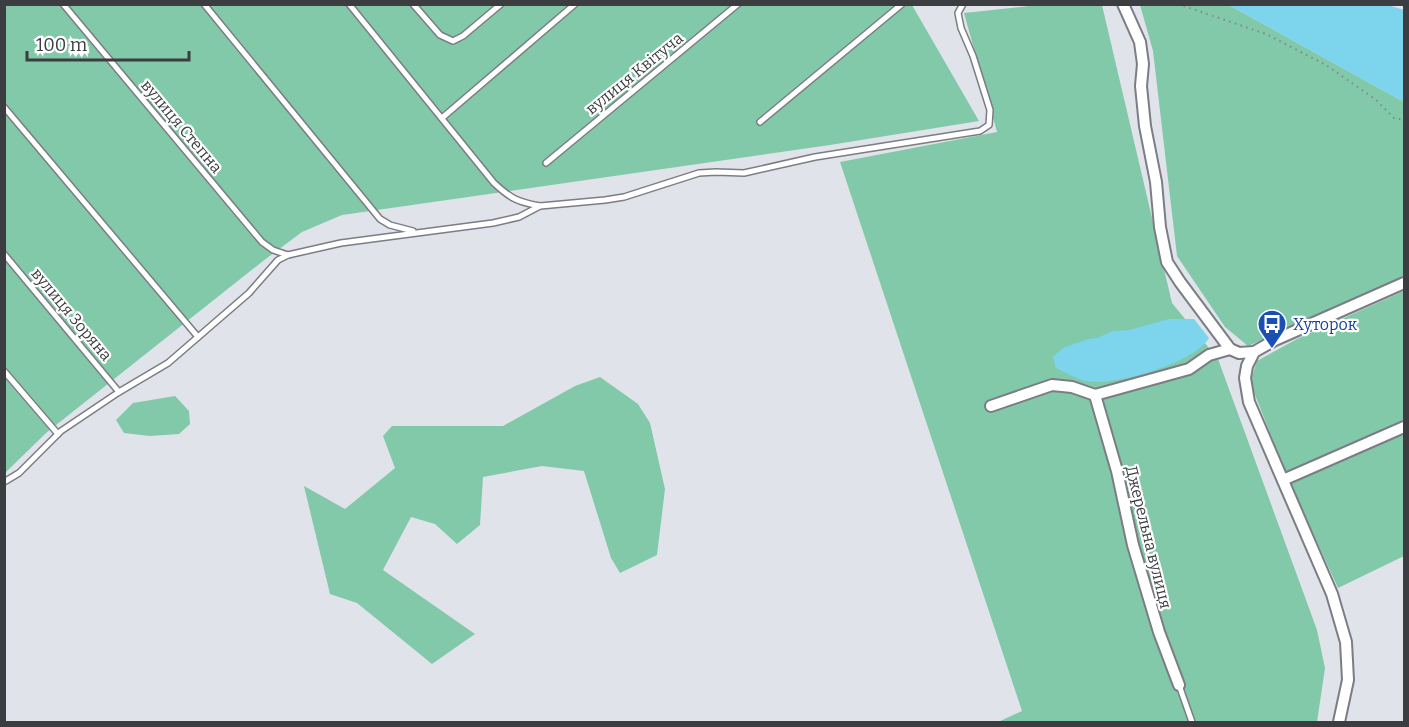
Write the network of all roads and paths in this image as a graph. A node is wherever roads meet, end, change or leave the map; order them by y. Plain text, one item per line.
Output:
1 (63, 4) edge
2 (204, 4) edge
3 (349, 4) edge
4 (413, 4) edge
5 (501, 4) edge
6 (575, 4) edge
7 (738, 4) edge
8 (902, 4) edge
9 (963, 4) edge
10 (1123, 4) edge
11 (1178, 4) edge
12 (4, 107) edge
13 (442, 118) junction
14 (1404, 120) edge
15 (760, 122) dead end
16 (546, 163) dead end
17 (540, 206) junction
18 (418, 232) junction
19 (4, 254) edge
20 (288, 255) junction
21 (1404, 284) edge
22 (198, 337) junction
23 (1230, 349) junction
24 (1254, 352) junction
25 (4, 371) edge
26 (119, 392) junction
27 (1095, 395) junction
28 (991, 406) dead end
29 (1404, 427) edge
30 (58, 434) junction
31 (1283, 480) junction
32 (4, 482) edge
33 (1179, 685) joint
34 (1192, 723) edge
35 (1339, 723) edge

1 - 20 lane, вулиця Степна
2 - 18 lane
3 - 13 lane
4 - 5 lane
6 - 13 lane
7 - 16 lane, вулиця Квітуча
8 - 15 lane
9 - 17 lane
10 - 23 street
11 - 14 path
12 - 22 lane
13 - 17 lane
17 - 18 lane
18 - 20 lane
19 - 26 lane, вулиця Зоряна
20 - 22 lane
21 - 24 street
22 - 26 lane
23 - 24 street
23 - 27 street
24 - 31 street
25 - 30 lane
26 - 30 lane
27 - 28 street
27 - 33 street, Джерельна вулиця
29 - 31 street
30 - 32 lane
31 - 35 street
33 - 34 lane

